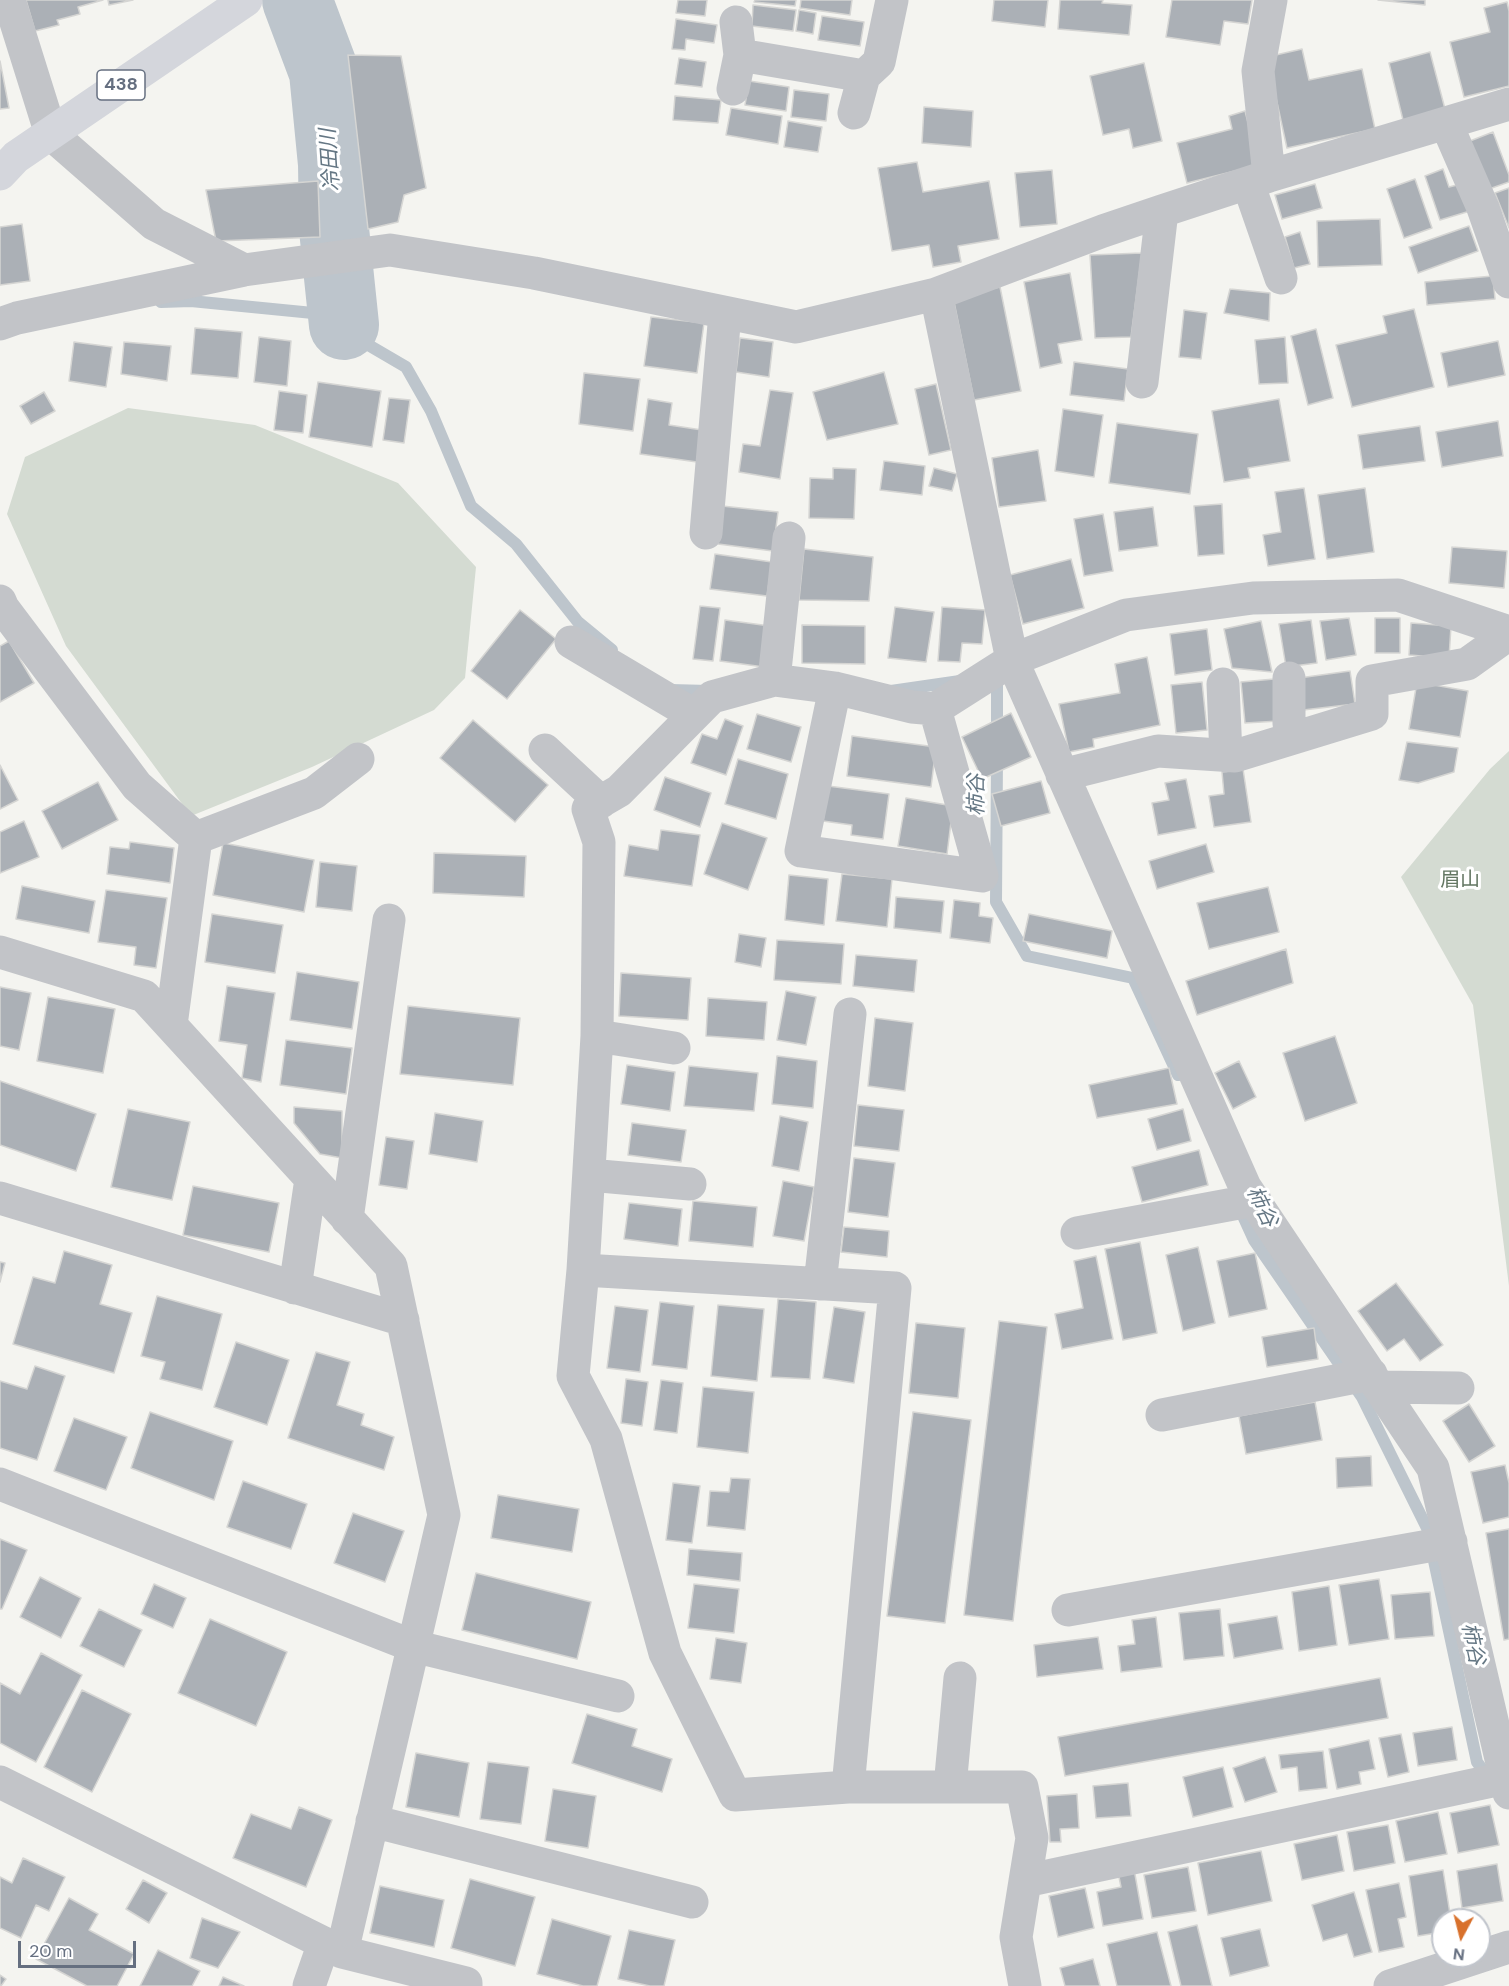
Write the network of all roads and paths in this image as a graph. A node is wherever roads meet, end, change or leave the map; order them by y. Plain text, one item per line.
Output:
1 (9, 0) edge
2 (246, 0) edge
3 (892, 0) edge
4 (1271, 0) edge
5 (736, 22) dead end
6 (740, 55) junction
7 (864, 76) junction
8 (733, 89) dead end
9 (1509, 104) edge
10 (854, 113) dead end
11 (1446, 123) junction
12 (51, 134) junction
13 (0, 174) edge
14 (1259, 180) junction
15 (1162, 211) junction
16 (244, 270) junction
17 (1281, 278) dead end
18 (1509, 282) edge
19 (936, 294) junction
20 (725, 313) junction
21 (0, 324) edge
22 (1142, 382) dead end
23 (706, 533) dead end
24 (789, 538) dead end
25 (0, 601) edge
26 (1506, 639) edge
27 (571, 642) dead end
28 (1012, 660) junction
29 (1289, 678) dead end
30 (774, 680) junction
31 (1223, 684) dead end
32 (835, 688) junction
33 (935, 709) junction
34 (694, 715) junction
35 (1296, 737) junction
36 (545, 750) dead end
37 (1226, 756) junction
38 (358, 759) dead end
39 (1062, 775) junction
40 (601, 802) junction
41 (196, 838) junction
42 (389, 920) dead end
43 (0, 952) edge
44 (850, 1014) dead end
45 (171, 1025) junction
46 (597, 1036) junction
47 (674, 1048) dead end
48 (589, 1175) junction
49 (311, 1179) junction
50 (690, 1184) dead end
51 (0, 1198) edge
52 (1255, 1200) junction
53 (348, 1219) junction
54 (1077, 1233) dead end
55 (583, 1270) junction
56 (820, 1284) junction
57 (295, 1288) junction
58 (403, 1320) junction
59 (1375, 1381) junction
60 (1458, 1388) dead end
61 (1162, 1415) dead end
62 (0, 1484) edge
63 (1451, 1542) junction
64 (1068, 1610) dead end
65 (413, 1646) junction
66 (960, 1678) dead end
67 (618, 1696) dead end
68 (0, 1782) edge
69 (1507, 1785) edge
70 (848, 1787) junction
71 (950, 1787) junction
72 (372, 1821) junction
73 (1025, 1881) junction
74 (692, 1902) dead end
75 (333, 1947) junction
76 (1509, 1947) edge
77 (471, 1985) edge
78 (309, 1986) edge
79 (1024, 1986) edge
80 (1390, 1986) edge

1 - 12 street
2 - 12 highway, 438
3 - 7 street
4 - 14 street
5 - 6 street
6 - 7 street
6 - 8 street
7 - 10 street
9 - 11 street
11 - 14 street
11 - 18 street
12 - 13 highway, 438
12 - 16 street
14 - 15 street
14 - 17 street
15 - 19 street
15 - 22 street
16 - 20 street
16 - 21 street
19 - 20 street
19 - 28 street
20 - 23 street
24 - 30 street
25 - 41 street
26 - 28 street
26 - 35 street
27 - 34 street
28 - 33 street
28 - 39 street
29 - 35 street
30 - 32 street
30 - 34 street
31 - 37 street
32 - 33 street
32 - 33 street
34 - 40 street
35 - 37 street
36 - 40 street
37 - 39 street
38 - 41 street
39 - 52 street
40 - 46 street
41 - 45 street
42 - 53 street
43 - 45 street
44 - 56 street
45 - 49 street
46 - 47 street
46 - 48 street
48 - 50 street
48 - 55 street
49 - 53 street
49 - 57 street
51 - 57 street
52 - 54 street
52 - 59 street
53 - 58 street
55 - 56 street
55 - 70 street
56 - 70 street
57 - 58 street
58 - 65 street
59 - 60 street
59 - 61 street
59 - 63 street
62 - 65 street
63 - 64 street
63 - 69 street
65 - 67 street
65 - 72 street
66 - 71 street
68 - 75 street
69 - 73 street
70 - 71 street
71 - 73 street
72 - 74 street
72 - 75 street
73 - 79 street
75 - 77 street
75 - 78 street
76 - 80 street

